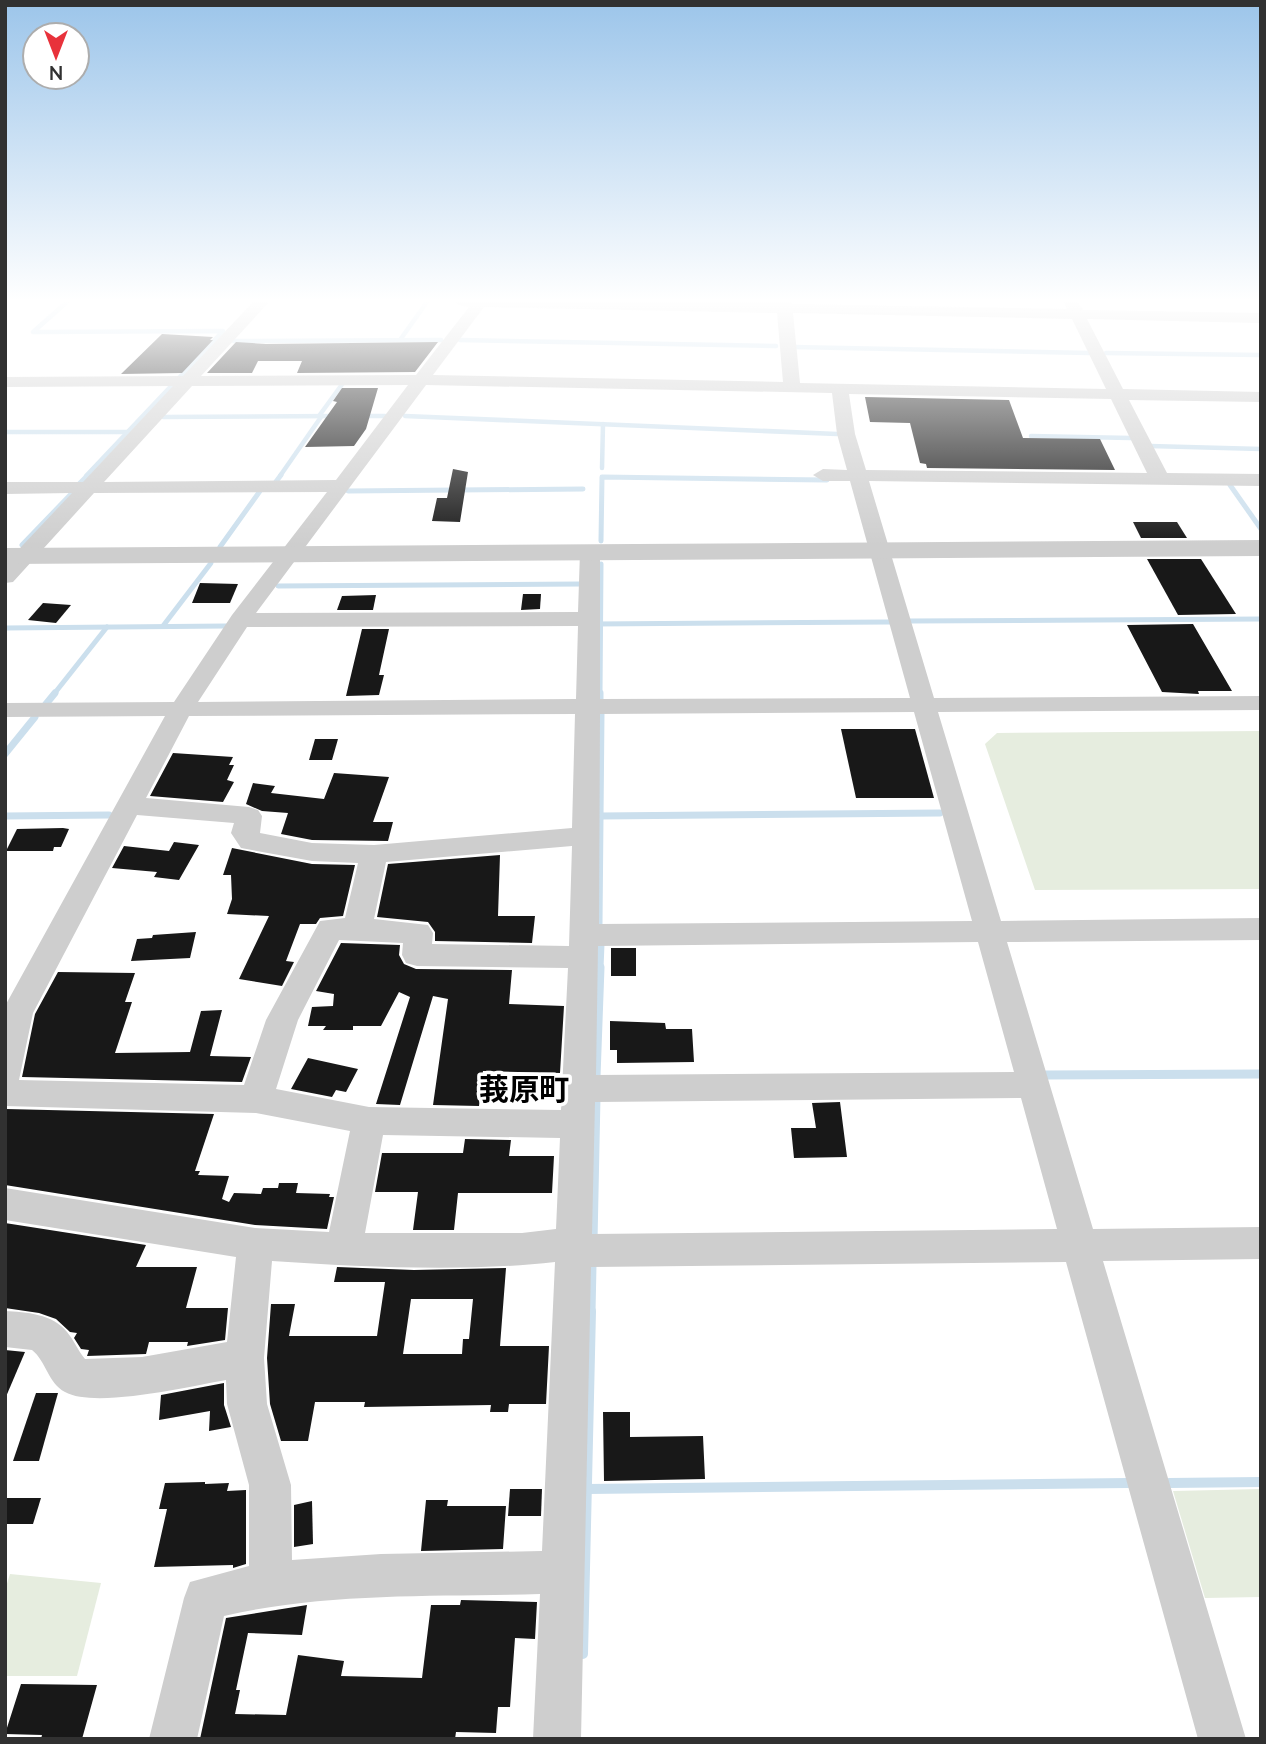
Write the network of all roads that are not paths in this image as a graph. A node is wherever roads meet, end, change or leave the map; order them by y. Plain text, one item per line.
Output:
1 (187, 383) edge
2 (420, 383) edge
3 (579, 383) edge
4 (792, 383) edge
5 (1113, 383) edge
6 (792, 388) junction
7 (840, 389) junction
8 (1119, 395) junction
9 (1261, 397) edge
10 (822, 475) dead end
11 (860, 479) junction
12 (1160, 479) junction
13 (1261, 480) edge
14 (343, 486) junction
15 (5, 488) edge
16 (88, 488) junction
17 (1261, 548) edge
18 (879, 550) junction
19 (590, 552) junction
20 (291, 554) junction
21 (15, 556) edge
22 (5, 577) edge
23 (589, 618) junction
24 (240, 620) junction
25 (1261, 703) edge
26 (924, 705) junction
27 (587, 707) junction
28 (181, 709) junction
29 (5, 710) edge
30 (127, 805) junction
31 (585, 836) junction
32 (374, 854) junction
33 (357, 929) junction
34 (1261, 929) edge
35 (989, 932) junction
36 (584, 946) junction
37 (11, 1013) edge
38 (5, 1075) edge
39 (1034, 1085) junction
40 (579, 1089) junction
41 (5, 1093) edge
42 (256, 1099) junction
43 (369, 1121) junction
44 (578, 1124) junction
45 (5, 1204) edge
46 (1261, 1243) edge
47 (255, 1244) junction
48 (1080, 1245) junction
49 (574, 1247) junction
50 (344, 1249) junction
51 (5, 1329) edge
52 (245, 1358) junction
53 (563, 1572) junction
54 (271, 1584) junction
55 (173, 1739) edge
56 (557, 1739) edge
57 (1222, 1739) edge

1 - 16 street
2 - 14 street
3 - 6 street
4 - 6 street
5 - 8 street
6 - 7 street
7 - 8 street
7 - 11 street
8 - 9 street
8 - 12 street
10 - 11 street
11 - 12 street
11 - 18 street
12 - 13 street
14 - 16 street
14 - 20 street
15 - 16 street
16 - 21 street
17 - 18 street
18 - 19 street
18 - 26 street
19 - 20 street
19 - 23 street
20 - 21 street
20 - 24 street
21 - 22 street
23 - 24 street
23 - 27 street
24 - 28 street
25 - 26 street
26 - 27 street
26 - 35 street
27 - 28 street
27 - 31 street
28 - 29 street
28 - 30 street
30 - 32 street
30 - 37 street
31 - 32 street
31 - 36 street
32 - 33 street
33 - 36 street
33 - 42 street
34 - 35 street
35 - 36 street
35 - 39 street
36 - 40 street
37 - 38 street
39 - 40 street
39 - 48 street
40 - 44 street
41 - 42 street
42 - 43 street
43 - 44 street
43 - 50 street
44 - 49 street
45 - 47 street
46 - 48 street
47 - 50 street
47 - 52 street
48 - 49 street
48 - 57 street
49 - 50 street
49 - 53 street
51 - 52 street
52 - 54 street
53 - 54 street
53 - 56 street
54 - 55 street

